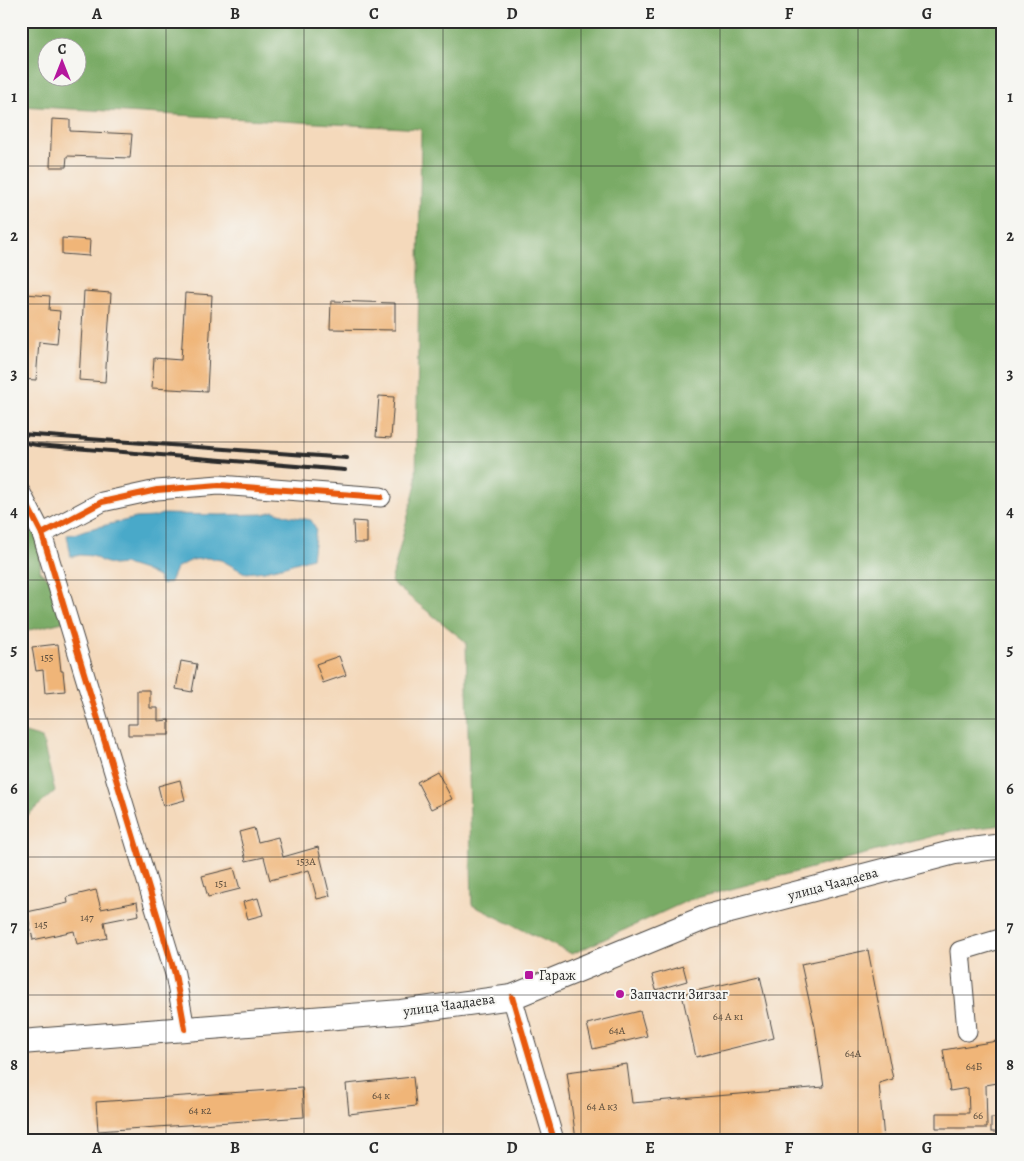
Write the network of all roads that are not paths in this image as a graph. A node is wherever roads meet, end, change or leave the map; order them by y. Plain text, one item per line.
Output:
1 (21, 493) edge
2 (381, 497) dead end
3 (42, 534) junction
4 (1003, 846) edge
5 (1003, 938) edge
6 (512, 997) junction
7 (185, 1029) junction
8 (967, 1031) dead end
9 (21, 1042) edge
10 (554, 1140) edge

1 - 3 street
2 - 3 street
3 - 7 street
4 - 6 main road, улица Чаадаева
5 - 8 street
6 - 7 main road, улица Чаадаева
6 - 10 street
7 - 9 main road, улица Чаадаева

